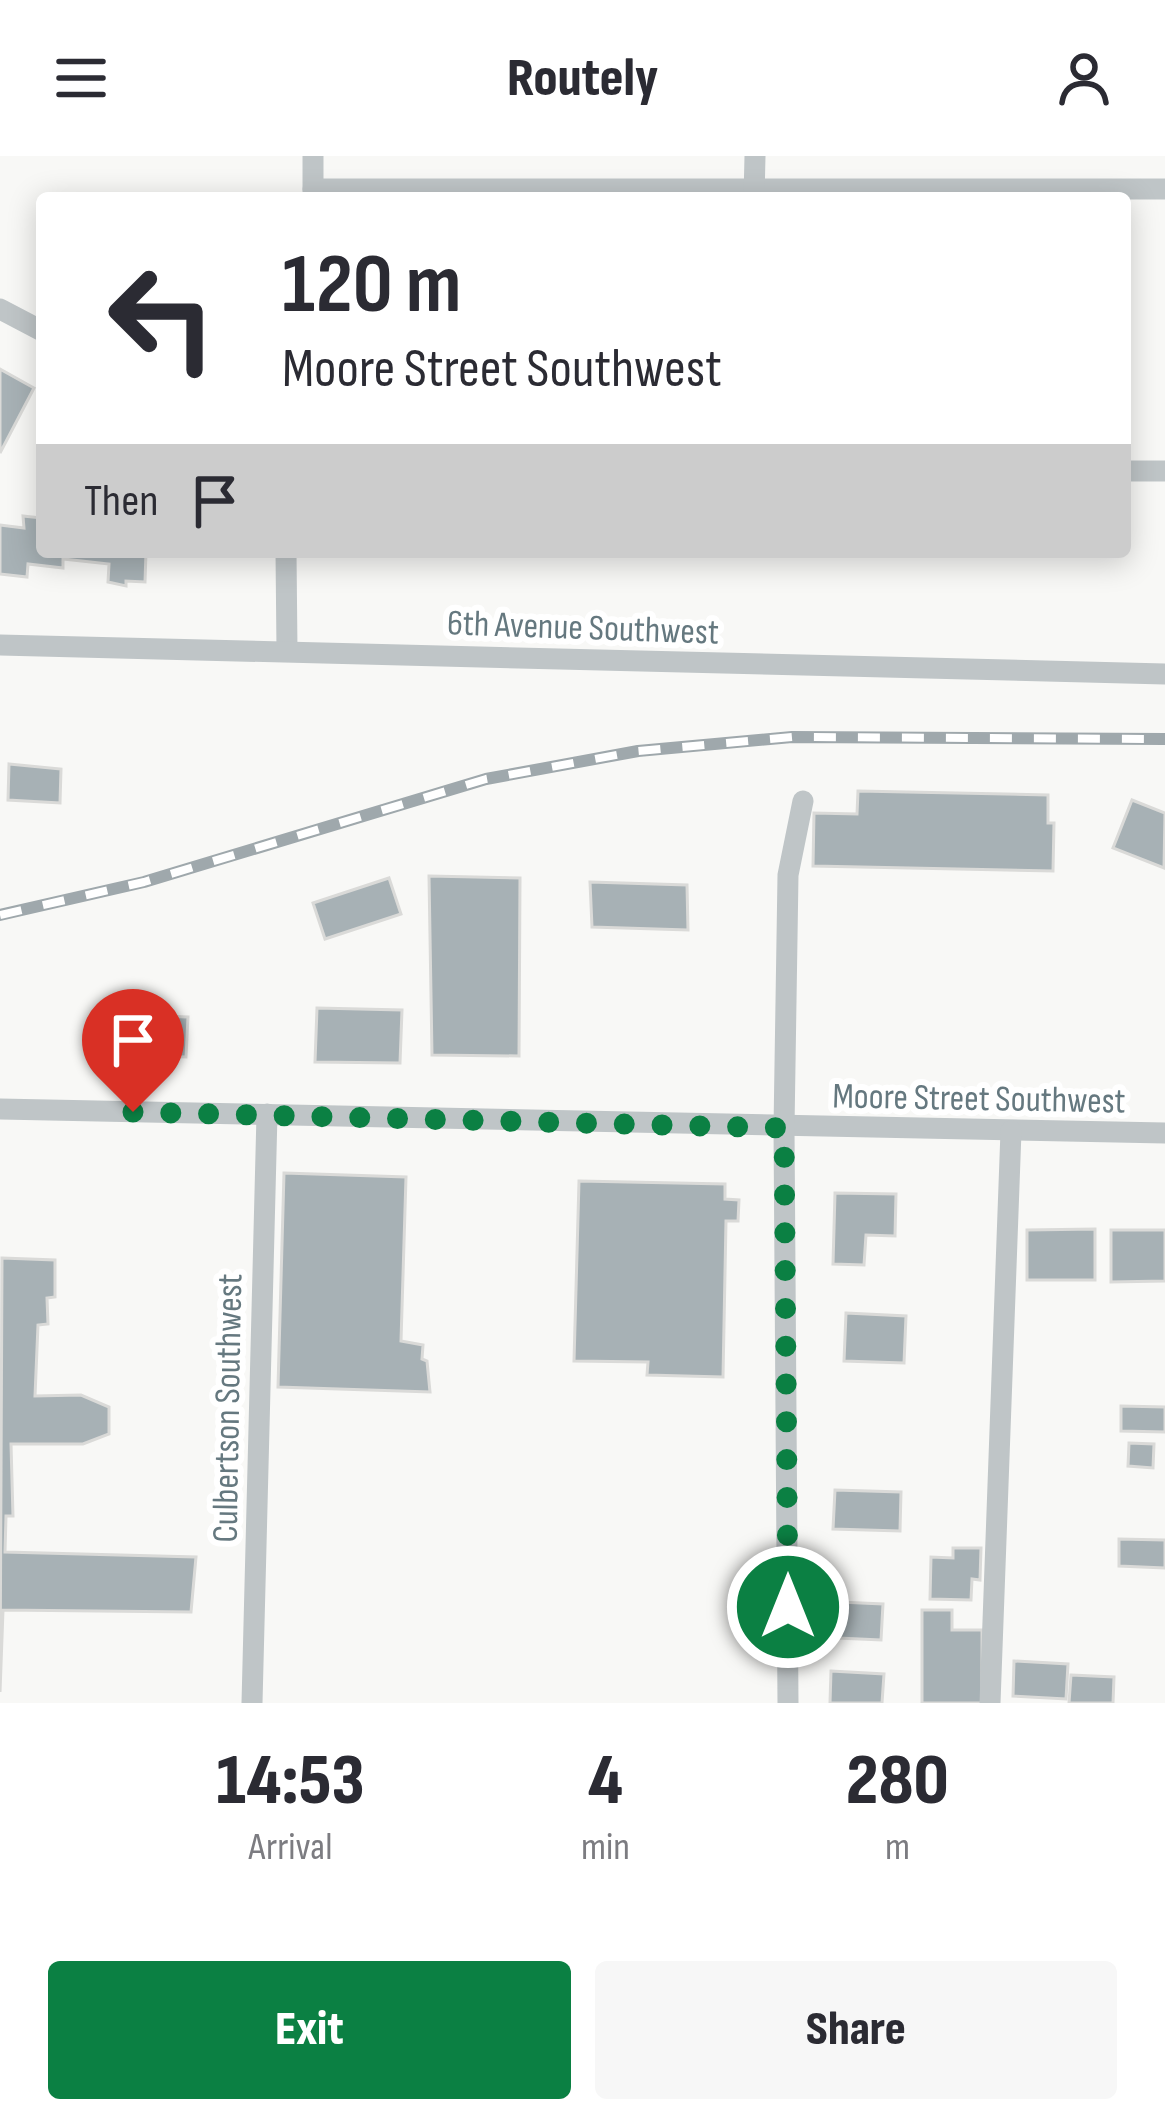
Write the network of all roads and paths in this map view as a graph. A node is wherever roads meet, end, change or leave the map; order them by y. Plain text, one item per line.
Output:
1 (313, 156) edge
2 (755, 156) edge
3 (1165, 189) edge
4 (313, 192) edge
5 (754, 192) edge
6 (857, 192) edge
7 (0, 309) edge
8 (36, 328) edge
9 (1131, 470) edge
10 (1165, 471) edge
11 (286, 558) edge
12 (0, 645) edge
13 (287, 651) junction
14 (1165, 674) edge
15 (803, 801) dead end
16 (0, 1109) edge
17 (267, 1114) junction
18 (784, 1128) junction
19 (1011, 1131) junction
20 (1165, 1133) edge
21 (252, 1703) edge
22 (788, 1703) edge
23 (990, 1703) edge

1 - 4 street
2 - 5 street
3 - 6 street
7 - 8 street
9 - 10 street
11 - 13 street
12 - 13 street, 6th Avenue Southwest
13 - 14 street, 6th Avenue Southwest
15 - 18 street
16 - 17 street, Moore Street Southwest
17 - 18 street, Moore Street Southwest
17 - 21 street, Culbertson Southwest
18 - 19 street, Moore Street Southwest
18 - 22 street
19 - 20 street, Moore Street Southwest
19 - 23 street

